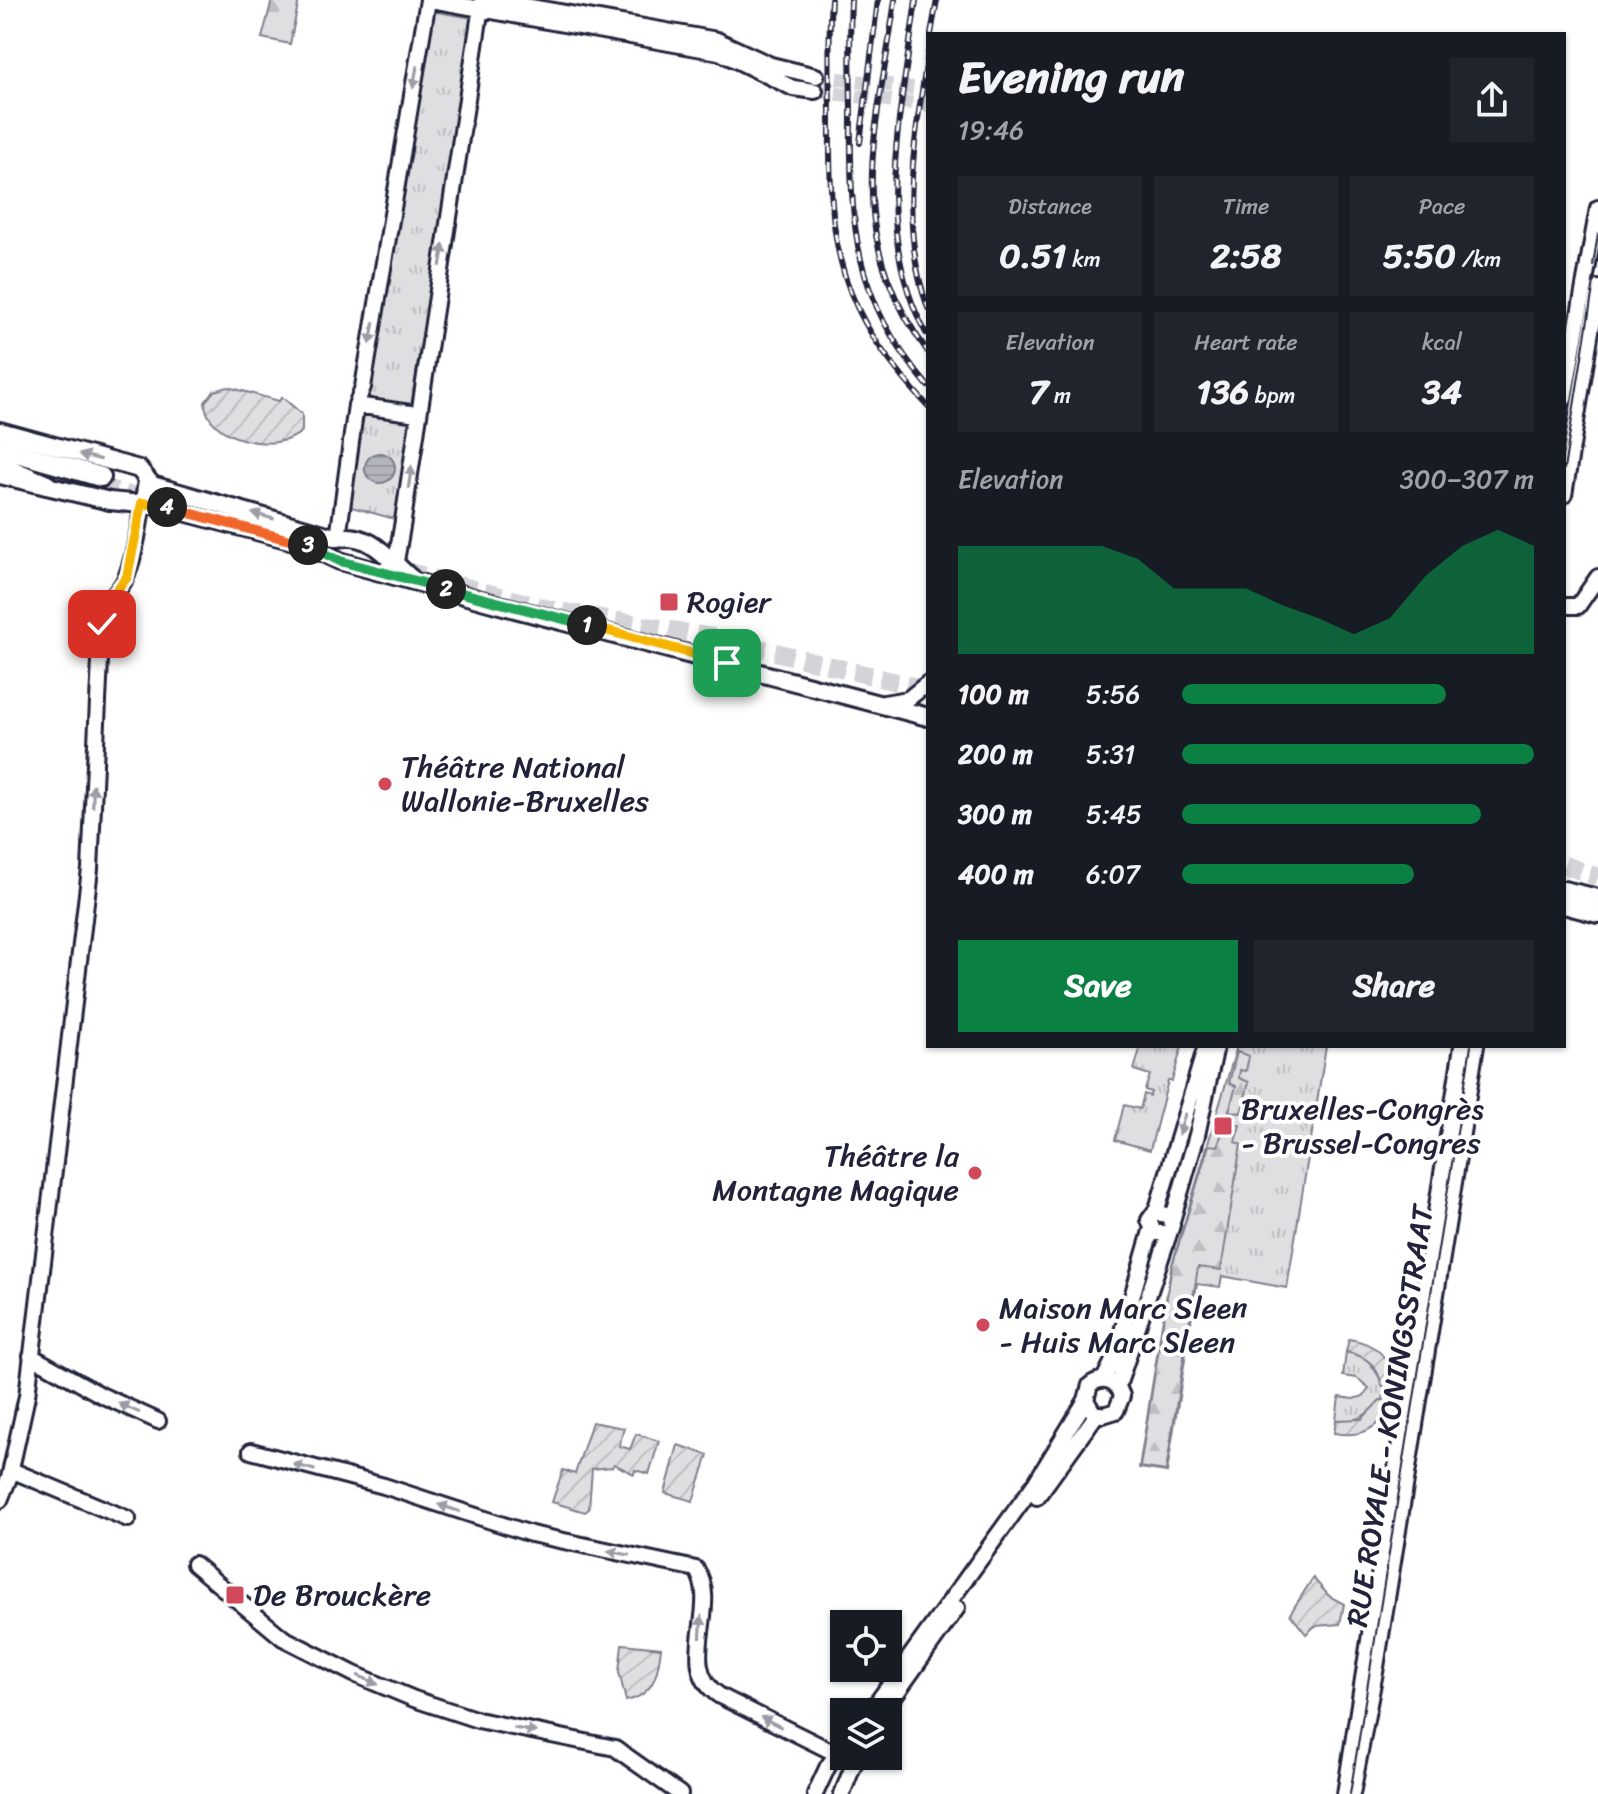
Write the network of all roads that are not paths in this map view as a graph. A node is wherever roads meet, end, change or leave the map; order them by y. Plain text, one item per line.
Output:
1 (429, 0) edge
2 (492, 0) edge
3 (481, 5) edge
4 (666, 36) junction
5 (815, 84) tunnel mouth
6 (1598, 208) edge
7 (1598, 288) edge
8 (1566, 388) edge
9 (356, 405) junction
10 (417, 414) junction
11 (0, 431) edge
12 (43, 445) junction
13 (0, 446) edge
14 (0, 459) edge
15 (0, 465) edge
16 (0, 475) edge
17 (146, 481) junction
18 (1566, 483) edge
19 (47, 485) junction
20 (142, 503) junction
21 (338, 538) junction
22 (340, 561) junction
23 (396, 561) junction
24 (381, 572) junction
25 (1598, 577) edge
26 (413, 580) junction
27 (1566, 606) edge
28 (926, 687) edge
29 (906, 705) junction
30 (926, 716) edge
31 (1566, 890) edge
32 (1598, 898) edge
33 (1566, 906) edge
34 (1598, 914) edge
35 (1214, 1048) edge
36 (1462, 1048) edge
37 (1476, 1048) edge
38 (1155, 1213) junction
39 (1170, 1227) junction
40 (1151, 1231) junction
41 (31, 1356) junction
42 (1111, 1382) junction
43 (1412, 1398) junction
44 (1086, 1400) junction
45 (1097, 1414) junction
46 (158, 1421) dead end
47 (251, 1451) dead end
48 (12, 1463) junction
49 (0, 1500) edge
50 (128, 1519) dead end
51 (194, 1564) dead end
52 (880, 1698) edge
53 (893, 1698) edge
54 (830, 1746) edge
55 (830, 1768) edge
56 (852, 1770) edge
57 (680, 1794) edge
58 (815, 1794) edge
59 (842, 1794) edge
60 (1345, 1794) edge
61 (1352, 1794) edge

1 - 3 street
1 -> 9 street
2 - 4 street
3 - 4 street
10 -> 3 street
4 - 5 street
6 - 8 street
7 - 18 street
9 - 10 street
9 - 21 street
23 -> 10 street
11 - 12 main road
12 - 13 highway
17 -> 12 main road
13 - 14 highway
15 - 19 highway
16 - 19 main road
17 - 20 street
21 -> 17 main road
19 - 20 main road
20 - 22 main road
41 -> 20 street
21 - 22 main road
21 - 23 main road
22 - 24 main road
23 - 24 street
23 - 26 main road
24 - 26 main road
25 - 27 street
26 - 29 main road
28 - 29 street
29 - 30 main road
31 - 32 main road
33 - 34 main road
35 -> 38 street
35 - 39 street
36 - 43 street, RUE ROYALE - KONINGSSTRAAT
37 - 43 street, RUE ROYALE - KONINGSSTRAAT
38 - 39 street
38 - 40 street
39 - 40 street
39 - 42 street
40 - 42 street
46 -> 41 street
41 - 48 street
42 - 44 street
42 - 45 street
43 - 60 street, RUE ROYALE - KONINGSSTRAAT
43 - 61 street, RUE ROYALE - KONINGSSTRAAT
44 - 45 street
44 - 52 street
45 - 53 street
54 -> 47 street
48 - 49 street
48 - 50 street
51 -> 57 street
55 - 58 street
56 - 59 street

